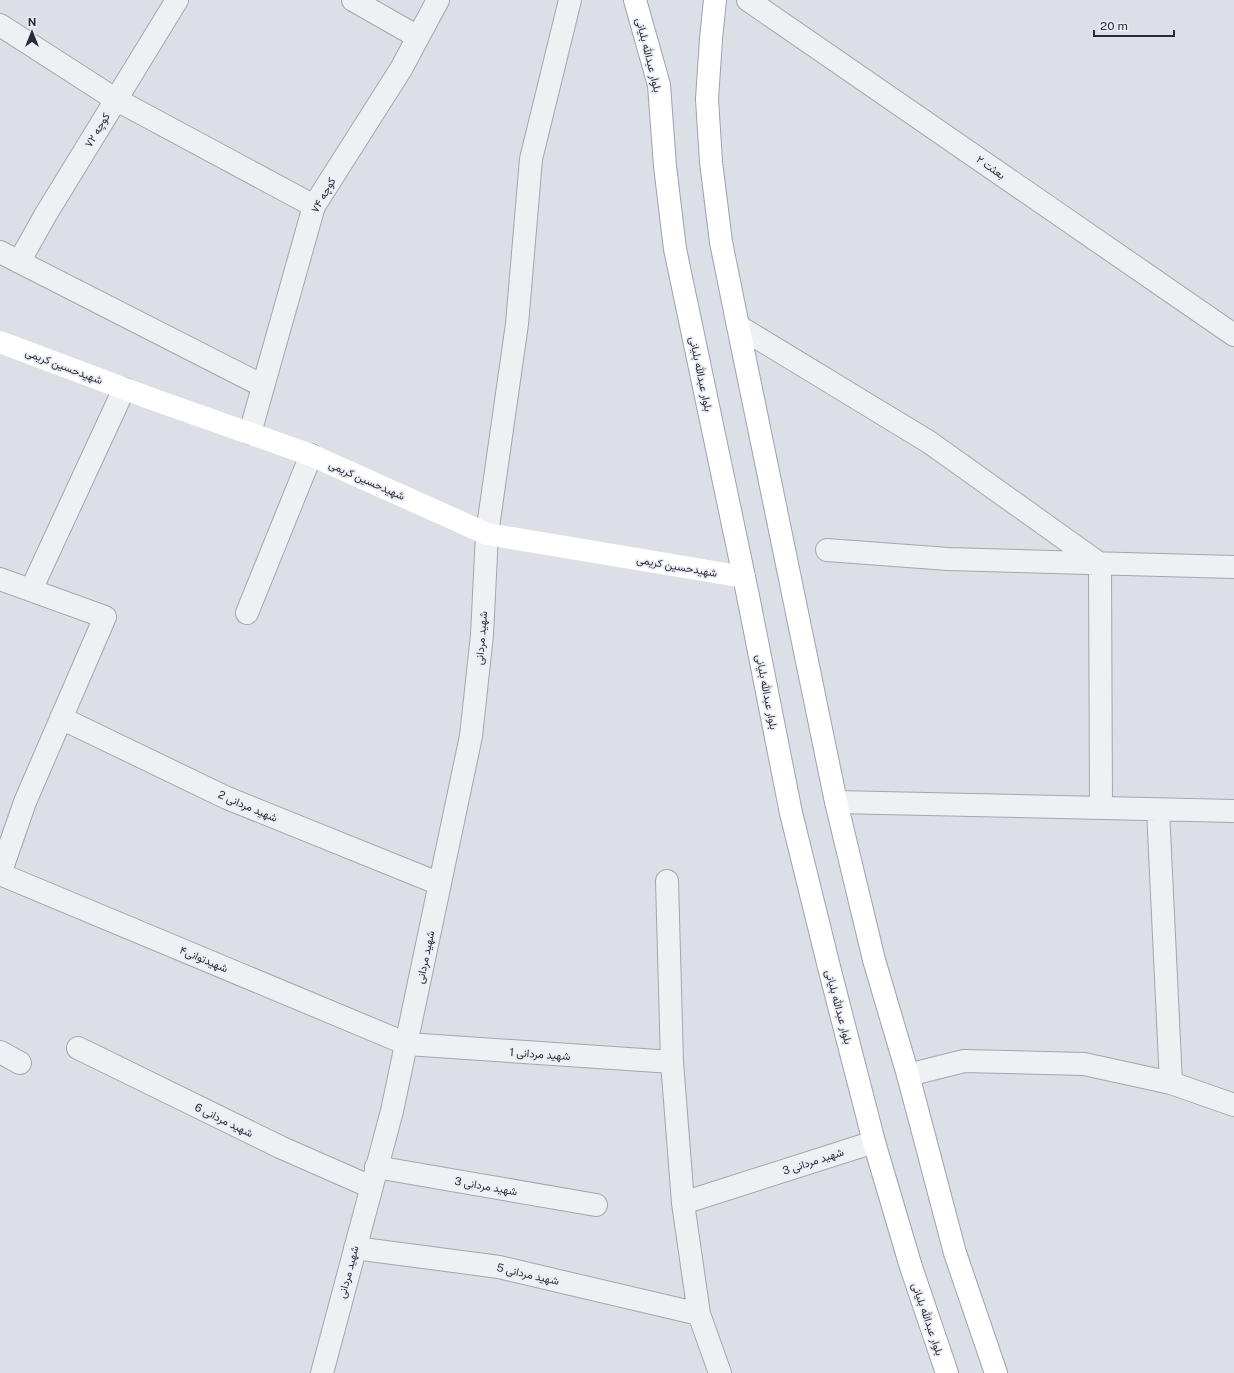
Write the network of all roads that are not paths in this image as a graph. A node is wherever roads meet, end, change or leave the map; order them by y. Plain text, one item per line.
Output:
1 (177, 0) edge
2 (353, 0) edge
3 (438, 0) edge
4 (570, 0) edge
5 (635, 0) edge
6 (715, 0) edge
7 (748, 0) edge
8 (0, 25) edge
9 (418, 37) junction
10 (116, 99) junction
11 (314, 206) junction
12 (0, 252) edge
13 (19, 262) junction
14 (738, 326) junction
15 (1234, 335) edge
16 (0, 342) edge
17 (263, 386) junction
18 (124, 389) junction
19 (250, 433) junction
20 (311, 455) junction
21 (487, 534) junction
22 (827, 550) dead end
23 (1100, 564) junction
24 (1234, 567) edge
25 (744, 577) junction
26 (0, 579) edge
27 (31, 590) junction
28 (248, 613) dead end
29 (61, 718) junction
30 (836, 802) junction
31 (1101, 808) junction
32 (1158, 810) junction
33 (1234, 811) edge
34 (0, 874) edge
35 (667, 881) dead end
36 (440, 884) junction
37 (407, 1044) junction
38 (78, 1048) dead end
39 (0, 1052) edge
40 (672, 1062) junction
41 (20, 1063) dead end
42 (908, 1075) junction
43 (1171, 1083) junction
44 (1234, 1104) edge
45 (874, 1142) junction
46 (373, 1177) junction
47 (683, 1204) junction
48 (596, 1205) dead end
49 (355, 1248) junction
50 (699, 1314) junction
51 (322, 1373) edge
52 (720, 1373) edge
53 (947, 1373) edge
54 (996, 1373) edge

1 - 10 street, کوچه ۷۲
2 - 9 street
3 - 9 street, کوچه ۷۴
4 - 21 street, شهید مردانی
5 - 25 main road, بلوار عبدالله بلیانی
6 - 14 main road
7 - 15 street, بعثت ۲
8 - 10 street
9 - 11 street, کوچه ۷۴
10 - 11 street
10 - 13 street, کوچه ۷۲
11 - 17 street, کوچه ۷۴
12 - 13 street
13 - 17 street
14 - 23 street
14 - 30 main road
16 - 18 main road, شهیدحسین کریمی
17 - 19 street, کوچه ۷۴
18 - 19 main road, شهیدحسین کریمی
18 - 27 street
19 - 20 main road, شهیدحسین کریمی
20 - 21 main road, شهیدحسین کریمی
20 - 28 street
21 - 25 main road, شهیدحسین کریمی
21 - 36 street, شهید مردانی
22 - 23 street
23 - 24 street
23 - 31 street
25 - 45 main road, بلوار عبدالله بلیانی
26 - 27 street
27 - 29 street
29 - 34 street
29 - 36 street, شهید مردانی 2
30 - 31 street
30 - 42 main road
31 - 32 street
32 - 33 street
32 - 43 street
34 - 37 street, شهیدتوانی۴
35 - 40 street
36 - 37 street, شهید مردانی
37 - 40 street, شهید مردانی 1
37 - 46 street, شهید مردانی
38 - 46 street, شهید مردانی 6
39 - 41 street
40 - 47 street
42 - 43 street
42 - 54 main road
43 - 44 street
45 - 47 street, شهید مردانی 3
45 - 53 main road, بلوار عبدالله بلیانی
46 - 48 street, شهید مردانی 3
46 - 49 street, شهید مردانی
47 - 50 street
49 - 50 street, شهید مردانی 5
49 - 51 street, شهید مردانی
50 - 52 street

